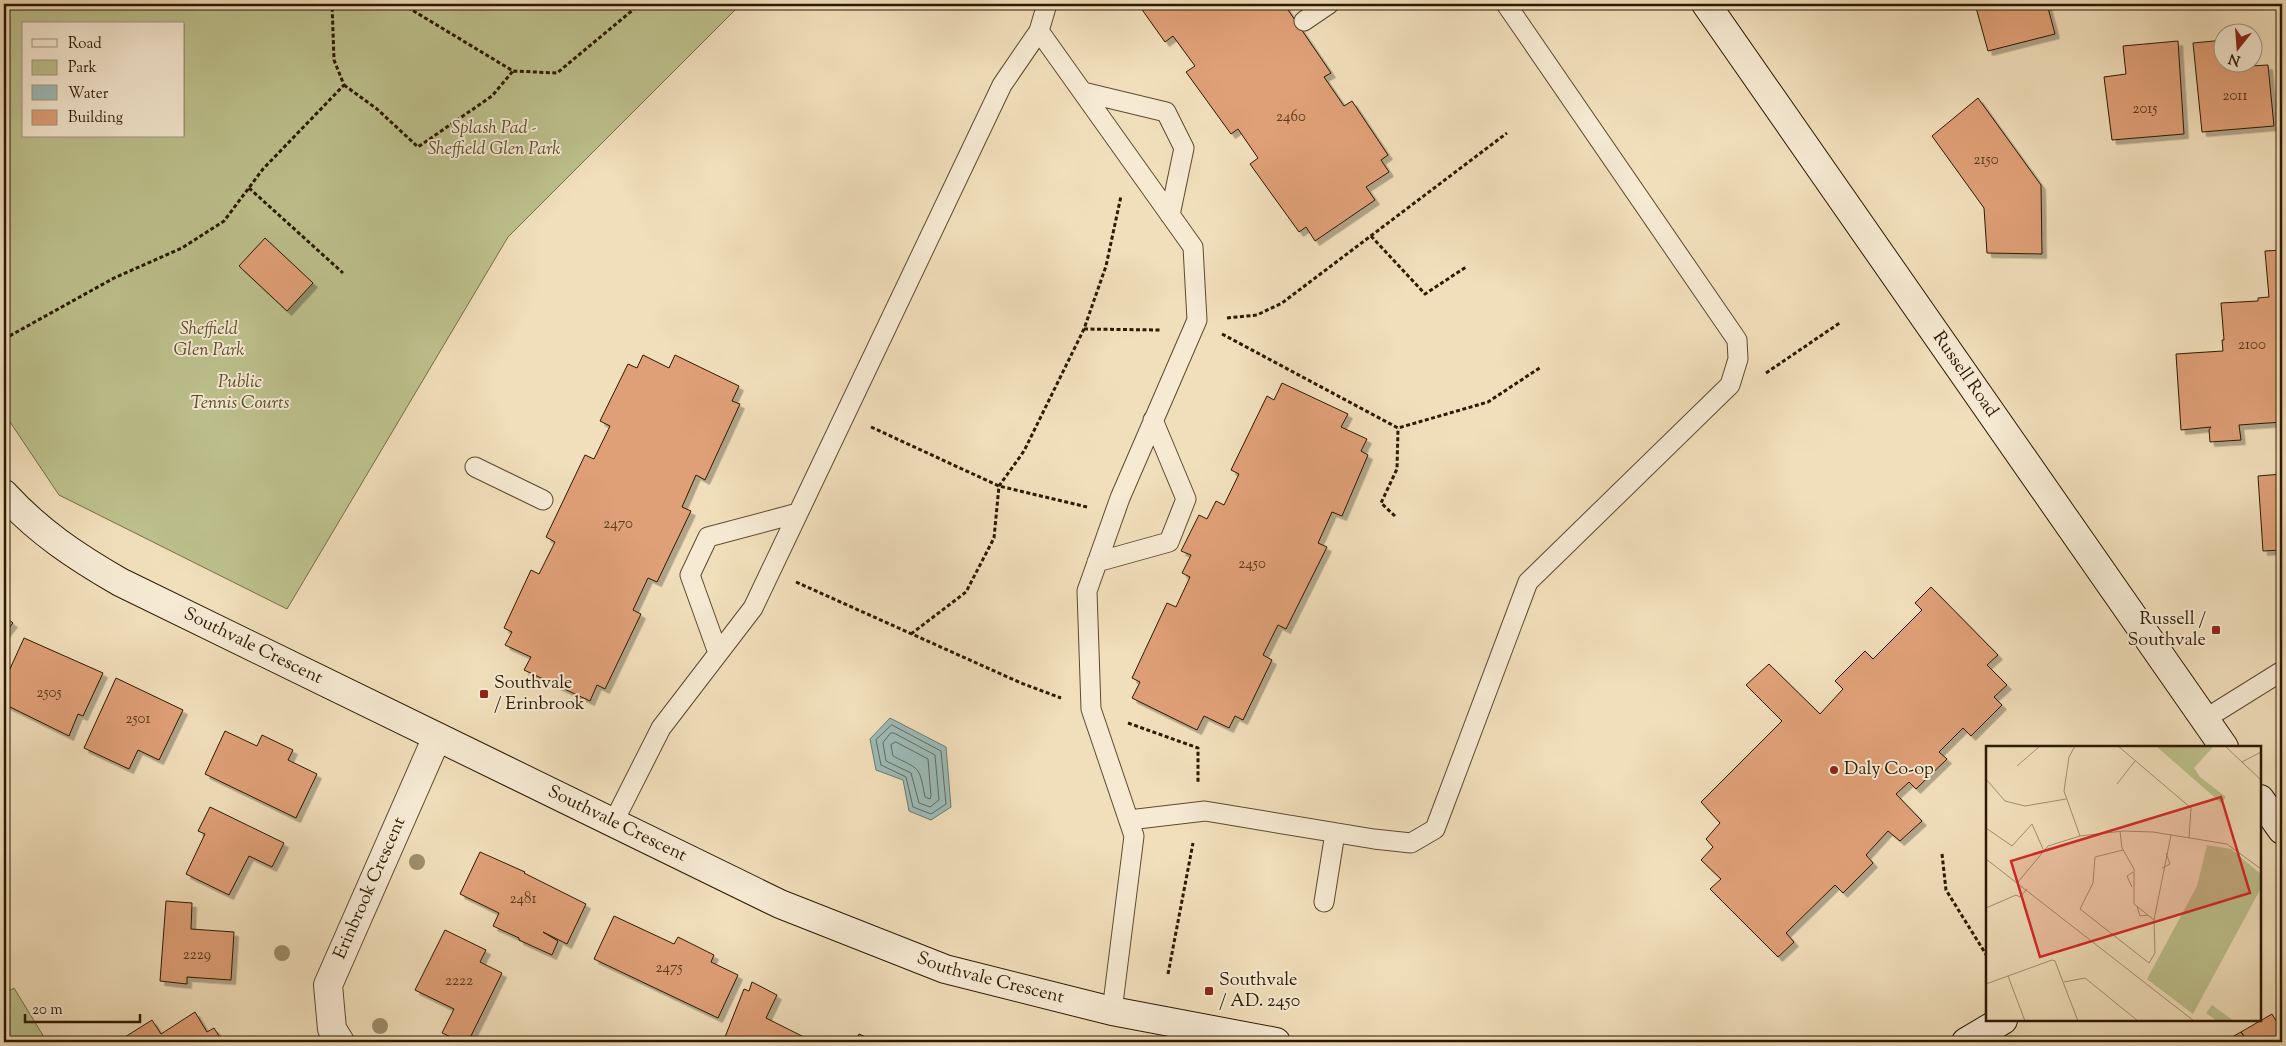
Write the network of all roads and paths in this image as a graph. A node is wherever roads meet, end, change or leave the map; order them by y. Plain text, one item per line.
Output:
1 (332, 4) edge
2 (402, 4) edge
3 (640, 4) edge
4 (1047, 4) edge
5 (1329, 4) edge
6 (1506, 4) edge
7 (1706, 4) edge
8 (1304, 20) dead end
9 (1039, 31) junction
10 (513, 71) junction
11 (344, 85) junction
12 (1083, 92) junction
13 (1508, 133) dead end
14 (1134, 165) junction
15 (249, 188) junction
16 (1170, 215) junction
17 (1371, 236) junction
18 (1466, 267) dead end
19 (343, 273) dead end
20 (1841, 322) dead end
21 (1194, 325) junction
22 (1084, 330) junction
23 (4, 339) edge
24 (1541, 367) dead end
25 (1730, 386) junction
26 (844, 415) junction
27 (1153, 420) junction
28 (1398, 428) junction
29 (475, 467) dead end
30 (999, 486) junction
31 (4, 494) edge
32 (543, 500) dead end
33 (798, 513) junction
34 (1114, 513) junction
35 (1395, 516) dead end
36 (1097, 562) junction
37 (771, 571) junction
38 (911, 634) junction
39 (718, 653) junction
40 (2282, 671) edge
41 (1091, 709) junction
42 (2205, 719) junction
43 (437, 737) junction
44 (2223, 746) edge
45 (1129, 820) junction
46 (613, 823) junction
47 (1335, 833) junction
48 (1942, 854) dead end
49 (1324, 902) dead end
50 (1986, 954) edge
51 (1112, 1011) junction
52 (2001, 1021) edge
53 (340, 1042) edge
54 (1276, 1042) edge
55 (1966, 1042) edge

1 - 11 path
2 - 10 path
3 - 10 path
4 - 9 lane
5 - 8 lane
6 - 25 lane
7 - 42 street, Russell Road
9 - 12 lane
9 - 26 lane
10 - 11 path
11 - 15 path
12 - 14 lane
12 - 16 lane
13 - 17 path
14 - 16 lane
14 - 22 path
15 - 19 path
15 - 23 path
16 - 21 lane
17 - 18 path
17 - 21 path
20 - 25 path
21 - 22 path
21 - 27 lane
21 - 28 path
22 - 30 path
24 - 28 path
25 - 47 lane
26 - 30 path
26 - 33 lane
27 - 34 lane
27 - 36 lane
28 - 35 path
29 - 32 lane
30 - 34 path
30 - 38 path
31 - 43 street, Southvale Crescent
33 - 37 lane
33 - 39 lane
34 - 36 lane
36 - 41 lane
37 - 38 path
37 - 39 lane
38 - 41 path
39 - 46 lane
40 - 42 lane
41 - 45 lane
42 - 44 street, Russell Road
43 - 46 street, Southvale Crescent
43 - 53 street, Erinbrook Crescent
45 - 47 lane
45 - 51 lane
46 - 51 street, Southvale Crescent
47 - 49 lane
48 - 50 path
51 - 54 street, Southvale Crescent
52 - 55 street

